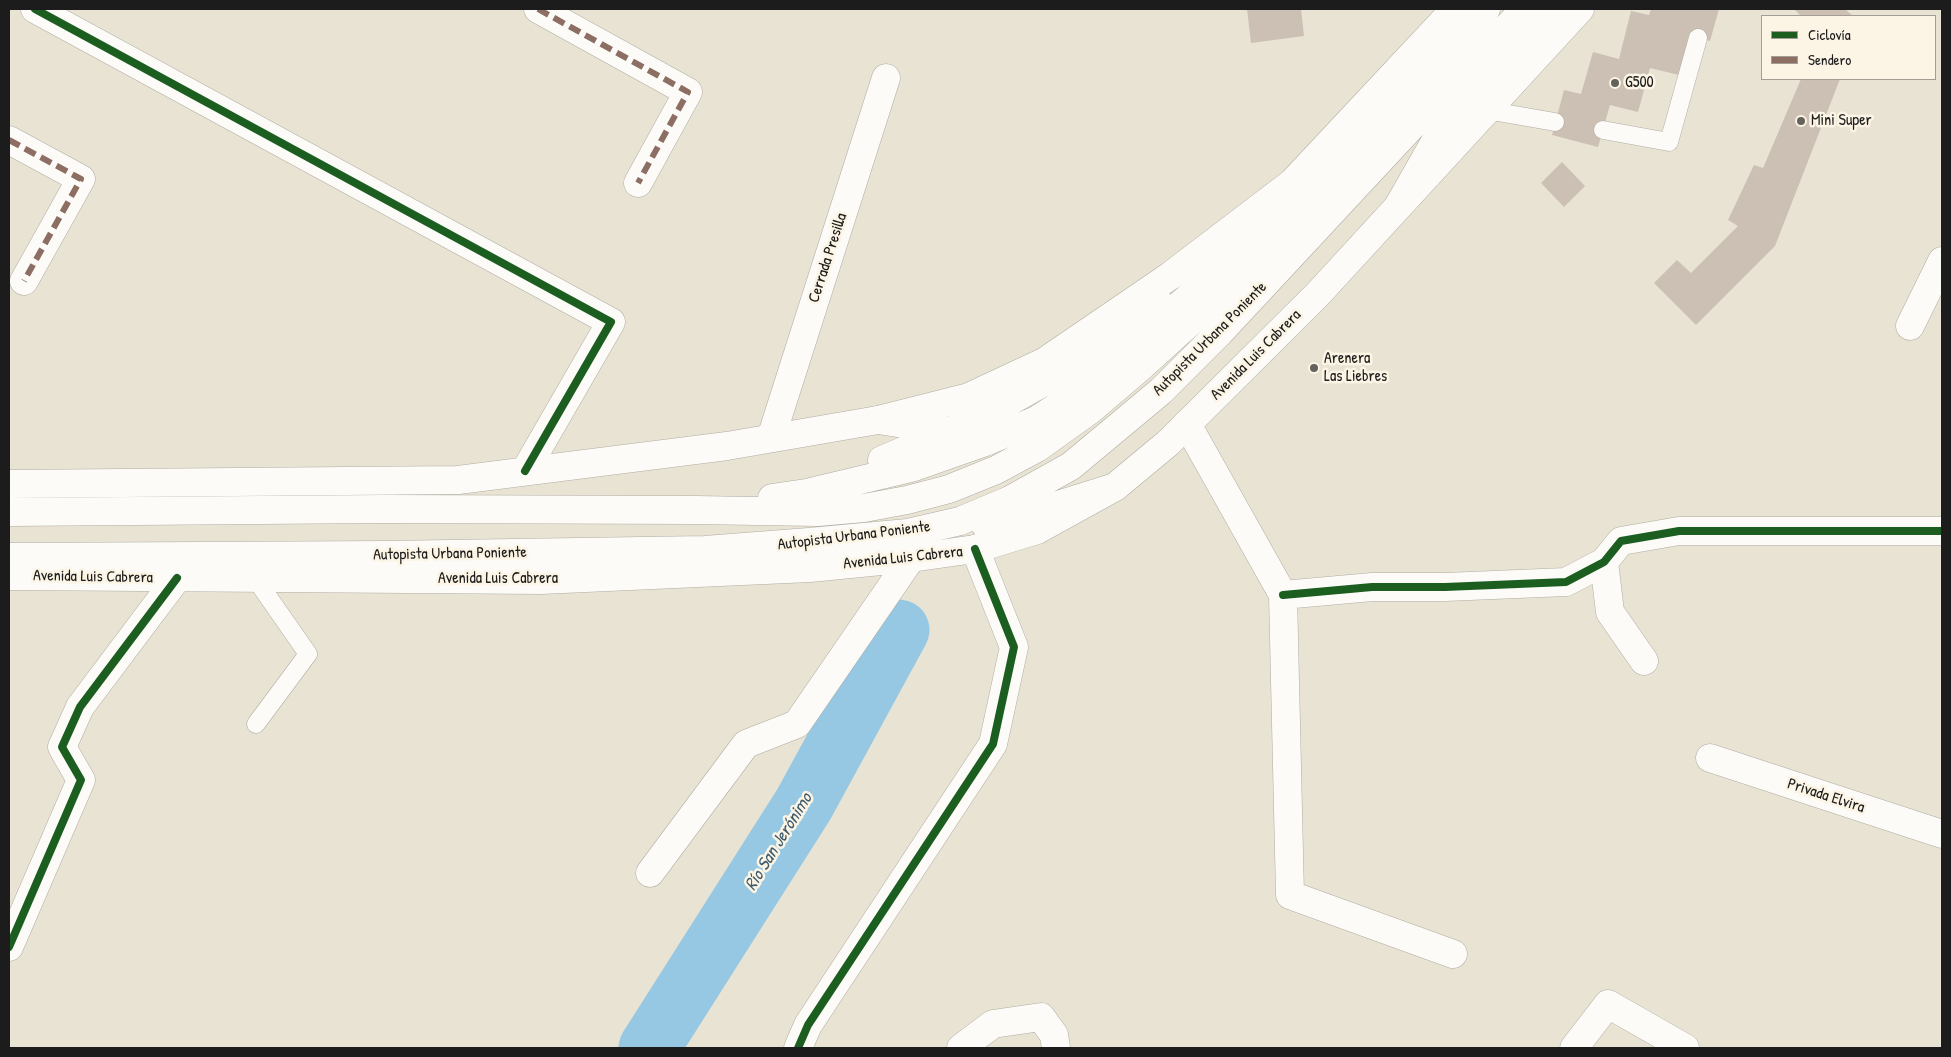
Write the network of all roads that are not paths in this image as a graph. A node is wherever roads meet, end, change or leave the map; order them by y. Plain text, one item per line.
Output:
1 (35, 9) edge
2 (538, 9) edge
3 (1455, 9) edge
4 (1486, 9) edge
5 (1524, 9) edge
6 (1551, 9) edge
7 (1580, 9) edge
8 (1698, 38) dead end
9 (886, 78) dead end
10 (1486, 110) junction
11 (1555, 122) dead end
12 (1603, 130) dead end
13 (9, 140) edge
14 (638, 183) dead end
15 (1292, 183) junction
16 (1399, 205) junction
17 (1216, 241) junction
18 (1942, 261) edge
19 (24, 282) dead end
20 (1910, 326) dead end
21 (878, 420) junction
22 (1188, 424) junction
23 (950, 431) junction
24 (771, 438) junction
25 (526, 471) junction
26 (9, 484) edge
27 (1115, 487) junction
28 (806, 493) junction
29 (695, 510) junction
30 (9, 512) edge
31 (1942, 531) edge
32 (909, 545) junction
33 (975, 549) junction
34 (9, 558) edge
35 (1604, 562) junction
36 (9, 576) edge
37 (177, 578) junction
38 (255, 578) junction
39 (1283, 595) junction
40 (1644, 661) dead end
41 (256, 724) dead end
42 (1710, 758) dead end
43 (1942, 834) edge
44 (650, 873) dead end
45 (9, 947) edge
46 (1453, 954) dead end
47 (798, 1048) edge
48 (961, 1048) edge
49 (1056, 1048) edge
50 (1574, 1048) edge
51 (1685, 1048) edge

1 - 25 main road
2 - 14 main road
3 - 15 main road
4 - 29 main road, Autopista Urbana Poniente
5 - 32 main road, Autopista Urbana Poniente
6 - 16 main road
7 - 10 main road, Avenida Luis Cabrera
8 - 12 lane
9 - 24 main road, Cerrada Presilla
10 - 11 lane
10 - 16 main road, Avenida Luis Cabrera
13 - 19 main road
15 - 17 main road
15 - 28 main road
16 - 22 main road, Avenida Luis Cabrera
17 - 21 main road
17 - 23 main road
18 - 20 main road
21 - 23 main road
21 - 24 main road
22 - 27 main road, Avenida Luis Cabrera
22 - 39 main road
23 - 28 main road
24 - 25 main road
25 - 26 main road
27 - 32 main road
27 - 33 main road, Avenida Luis Cabrera
28 - 29 main road
29 - 30 main road, Autopista Urbana Poniente
31 - 35 main road
32 - 33 main road, Avenida Luis Cabrera
32 - 34 main road, Autopista Urbana Poniente
32 - 38 main road, Avenida Luis Cabrera
32 - 44 main road
33 - 47 main road
35 - 39 main road
35 - 40 main road
36 - 37 main road, Avenida Luis Cabrera
37 - 38 main road, Avenida Luis Cabrera
37 - 45 main road
38 - 41 lane
39 - 46 main road
42 - 43 main road, Privada Elvira
48 - 49 main road
50 - 51 main road

